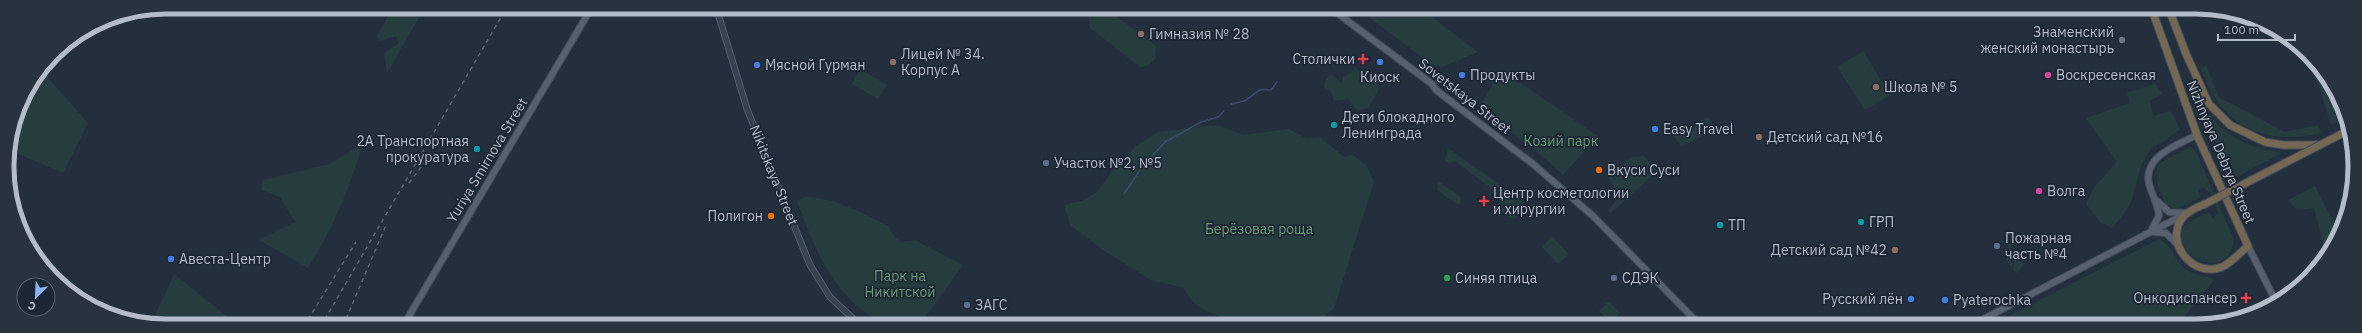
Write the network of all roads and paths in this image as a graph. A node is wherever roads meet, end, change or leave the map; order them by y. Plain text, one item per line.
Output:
1 (588, 14) edge
2 (718, 14) edge
3 (1338, 14) edge
4 (2154, 14) edge
5 (2171, 14) edge
6 (2344, 132) edge
7 (2197, 135) junction
8 (2320, 145) junction
9 (2156, 200) junction
10 (2188, 212) junction
11 (2150, 232) junction
12 (2178, 245) junction
13 (2248, 246) junction
14 (2274, 298) edge
15 (407, 319) edge
16 (854, 319) edge
17 (1694, 319) edge
18 (1983, 319) edge

1 - 15 main road, Yuriya Smirnova Street
2 - 16 street, Nikitskaya Street
3 - 17 main road, Sovetskaya Street
4 - 7 highway, Nizhnyaya Debrya Street
5 - 8 highway
6 - 8 highway
7 - 9 main road
7 - 13 highway, Nizhnyaya Debrya Street
8 - 10 highway, bridge
9 - 10 main road
9 - 11 main road
10 - 11 main road
10 - 12 highway
11 - 12 main road
11 - 18 main road
12 - 13 highway
13 - 14 main road, Nizhnyaya Debrya Street

